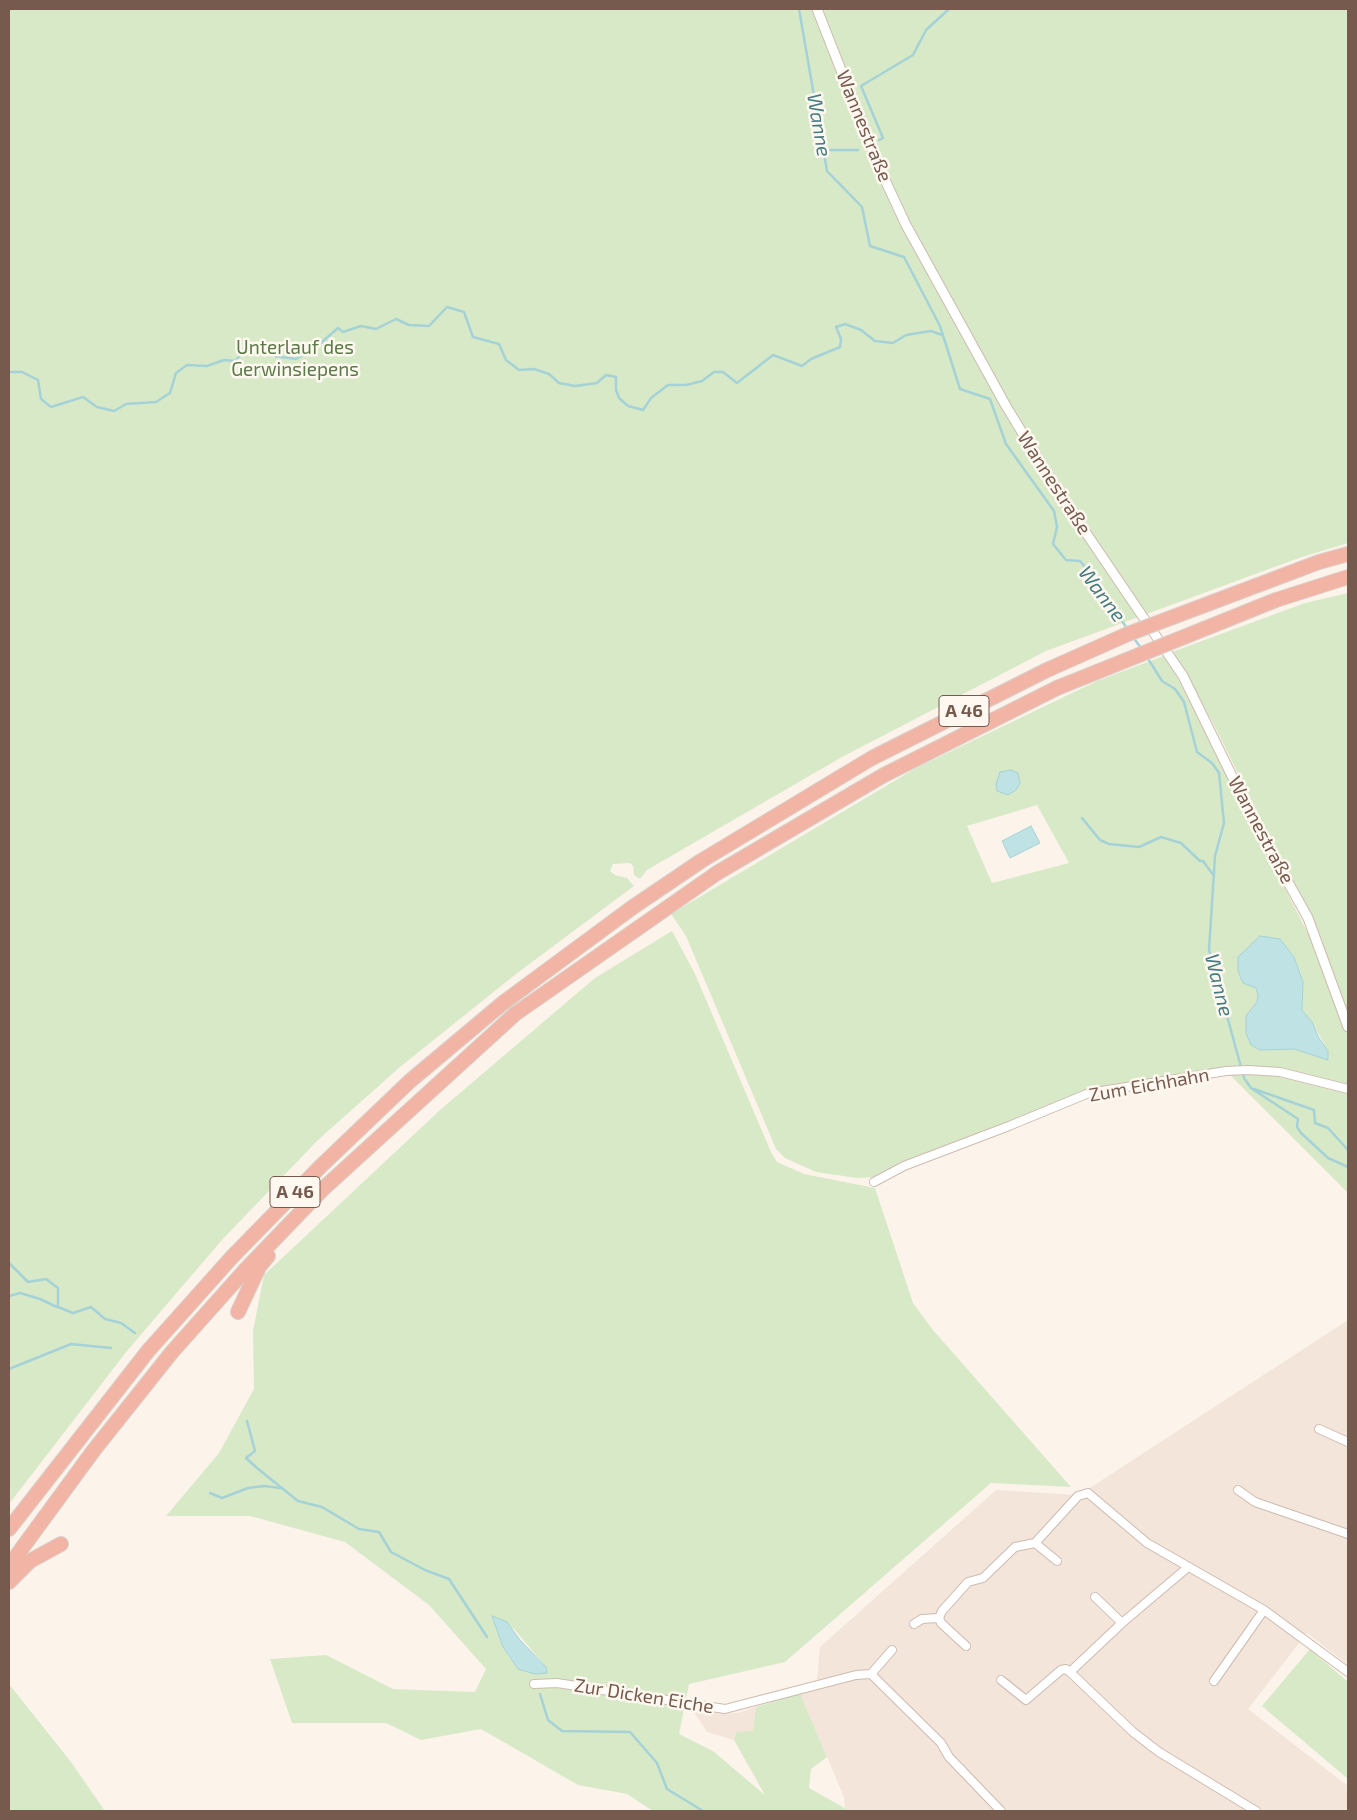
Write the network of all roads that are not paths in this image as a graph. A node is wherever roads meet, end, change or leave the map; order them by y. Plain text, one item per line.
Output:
1 (817, 9) edge
2 (1348, 554) edge
3 (1348, 578) edge
4 (1348, 1027) edge
5 (1348, 1089) edge
6 (874, 1182) dead end
7 (324, 1188) junction
8 (238, 1312) dead end
9 (1319, 1429) dead end
10 (1348, 1442) edge
11 (1238, 1490) dead end
12 (9, 1530) edge
13 (1348, 1534) edge
14 (1036, 1543) junction
15 (61, 1544) dead end
16 (1057, 1562) dead end
17 (9, 1566) edge
18 (1187, 1568) junction
19 (9, 1582) edge
20 (1095, 1597) dead end
21 (1264, 1610) junction
22 (939, 1618) junction
23 (1122, 1622) junction
24 (914, 1624) dead end
25 (966, 1646) dead end
26 (892, 1650) dead end
27 (1070, 1672) junction
28 (1348, 1672) edge
29 (871, 1674) junction
30 (1001, 1680) dead end
31 (1214, 1681) dead end
32 (534, 1684) dead end
33 (1002, 1811) edge
34 (1256, 1811) edge

1 - 4 street, Wannestraße
2 - 12 highway, A 46, bridge
3 - 7 highway, A 46, bridge
5 - 6 street, Zum Eichhahn
7 - 8 highway
7 - 17 highway, A 46
9 - 10 street
11 - 13 street
14 - 16 street
14 - 18 street
14 - 22 street
15 - 19 highway
18 - 21 street
18 - 23 street
20 - 23 street
21 - 28 street
21 - 31 street
22 - 24 street
22 - 25 street
23 - 27 street
26 - 29 street
27 - 30 street
27 - 34 street
29 - 32 street, Zur Dicken Eiche
29 - 33 street

